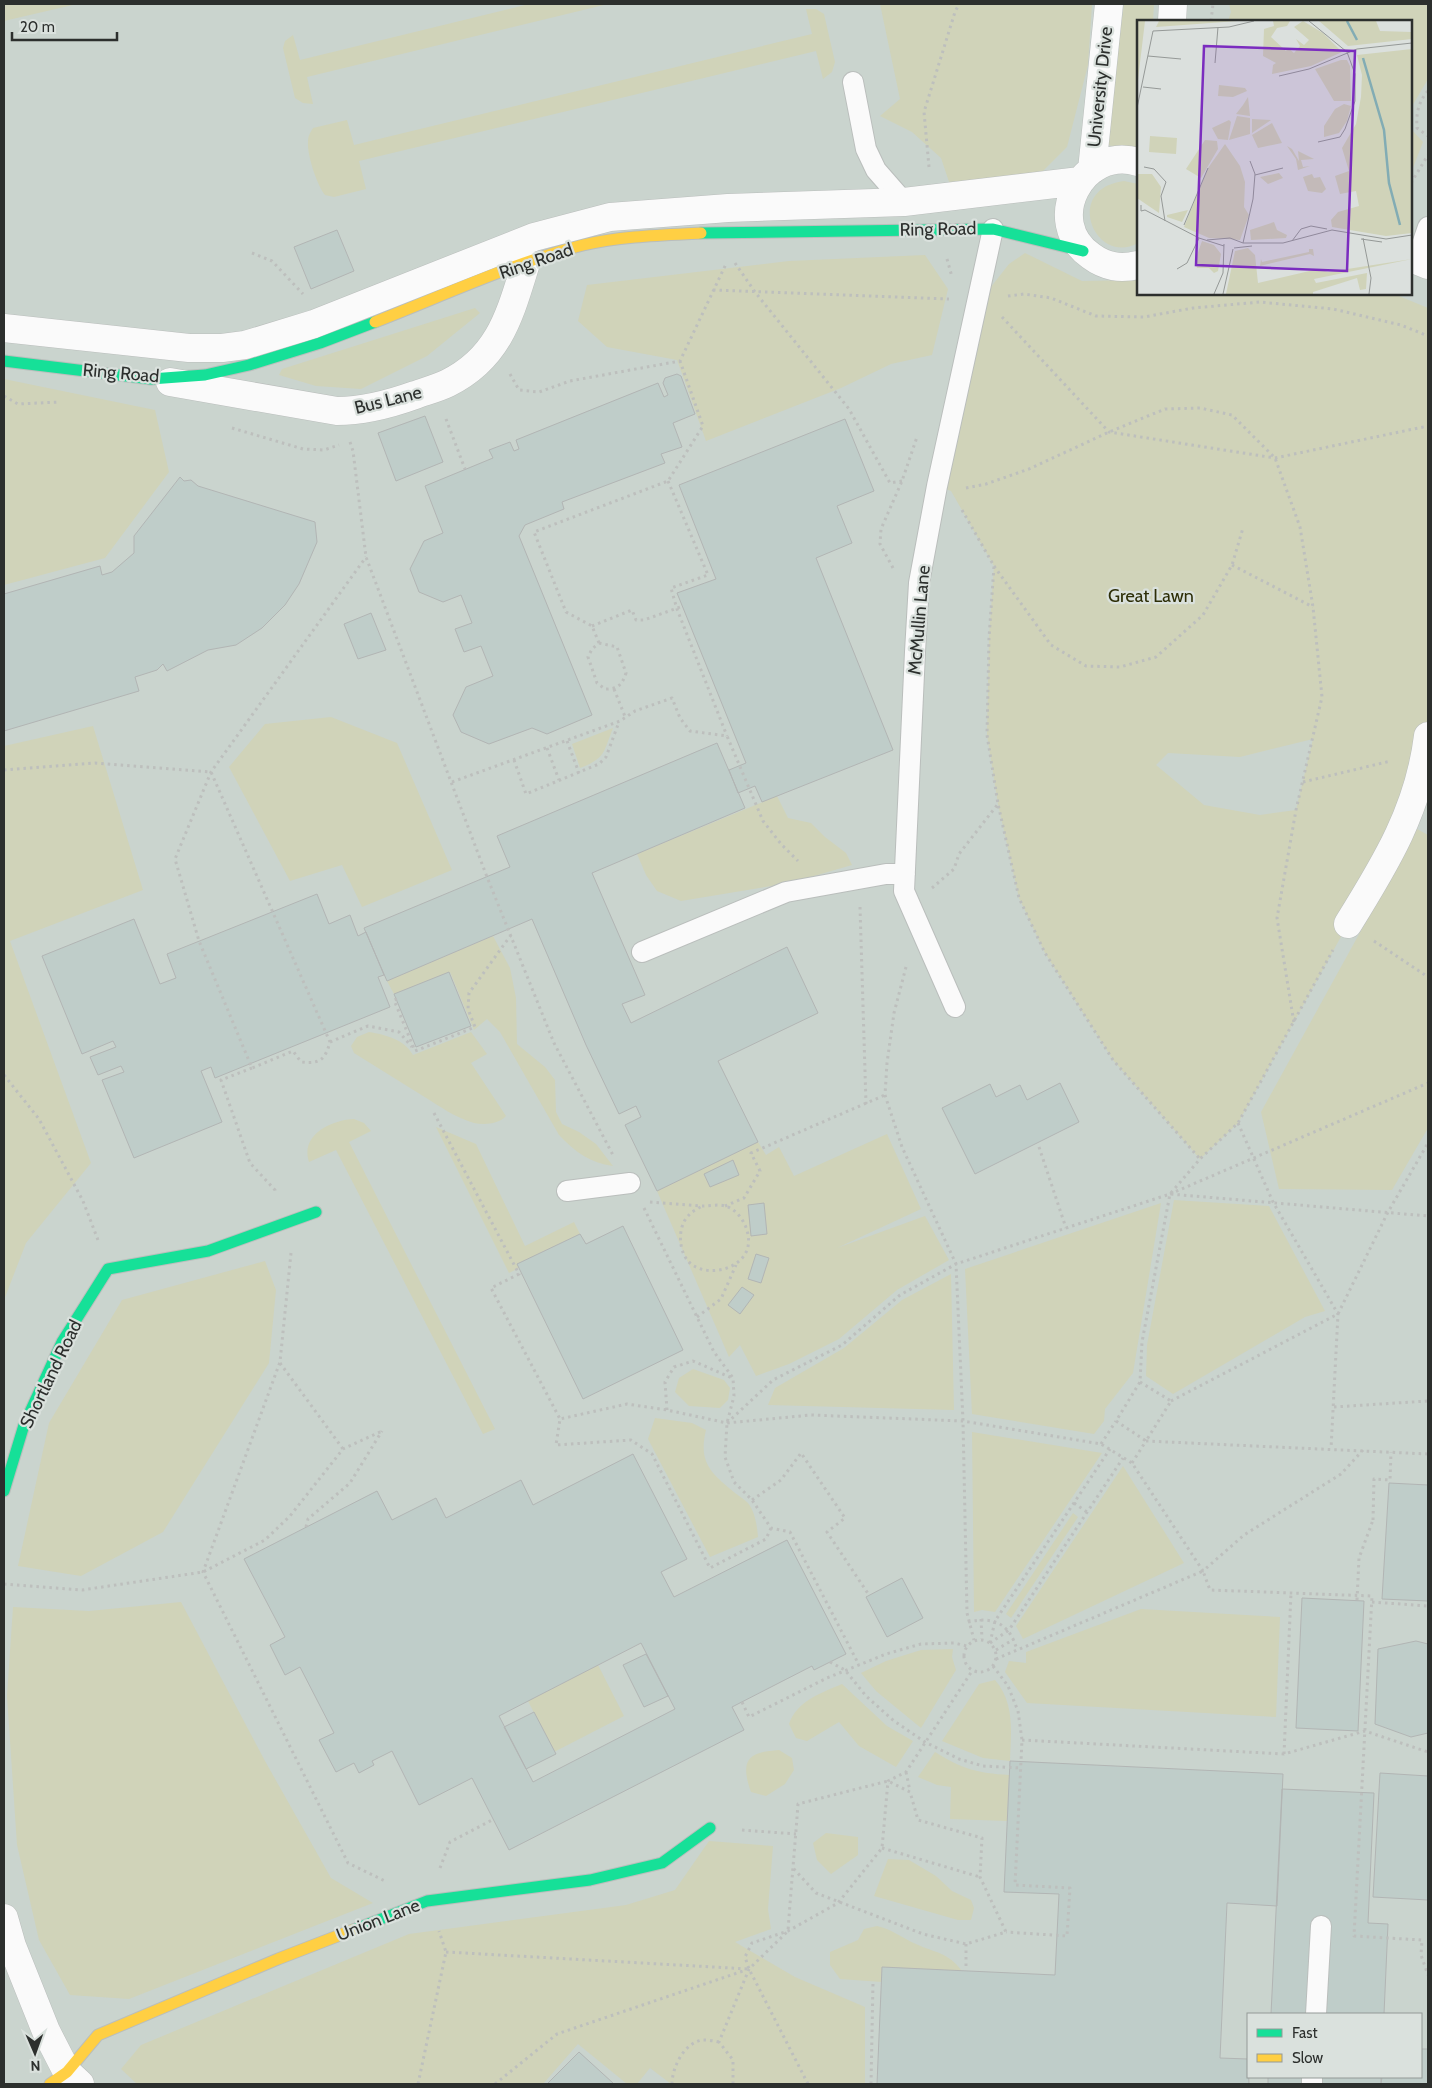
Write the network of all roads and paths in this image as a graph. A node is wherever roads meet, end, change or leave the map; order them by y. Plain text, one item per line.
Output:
1 (959, 4) edge
2 (1108, 4) edge
3 (1173, 4) edge
4 (1213, 4) edge
5 (1172, 20) edge
6 (1211, 20) edge
7 (853, 82) dead end
8 (1428, 92) edge
9 (1428, 136) edge
10 (1428, 155) edge
11 (1137, 162) edge
12 (930, 173) dead end
13 (1086, 175) junction
14 (1412, 181) edge
15 (904, 202) junction
16 (1428, 227) edge
17 (993, 229) junction
18 (1083, 250) junction
19 (252, 254) dead end
20 (946, 255) dead end
21 (1419, 260) edge
22 (526, 263) junction
23 (1137, 265) edge
24 (952, 284) dead end
25 (713, 290) junction
26 (756, 292) junction
27 (951, 292) dead end
28 (304, 296) dead end
29 (999, 298) dead end
30 (996, 312) dead end
31 (4, 328) edge
32 (1428, 336) edge
33 (4, 360) edge
34 (680, 362) junction
35 (508, 372) dead end
36 (151, 379) junction
37 (445, 415) dead end
38 (1428, 426) edge
39 (1109, 432) junction
40 (349, 441) dead end
41 (1275, 458) junction
42 (465, 469) dead end
43 (668, 481) junction
44 (902, 481) dead end
45 (944, 489) junction
46 (1243, 528) dead end
47 (366, 557) junction
48 (1232, 565) junction
49 (994, 566) junction
50 (683, 606) dead end
51 (1314, 607) junction
52 (676, 609) junction
53 (592, 626) junction
54 (599, 643) junction
55 (614, 689) junction
56 (626, 719) junction
57 (620, 721) junction
58 (727, 736) junction
59 (567, 741) junction
60 (1427, 744) edge
61 (547, 748) junction
62 (514, 760) junction
63 (4, 770) edge
64 (211, 772) junction
65 (578, 773) junction
66 (559, 780) junction
67 (452, 782) junction
68 (1303, 782) junction
69 (998, 804) junction
70 (954, 868) dead end
71 (905, 874) junction
72 (845, 881) junction
73 (1348, 924) junction
74 (509, 929) dead end
75 (511, 935) dead end
76 (642, 952) dead end
77 (931, 952) junction
78 (1428, 978) edge
79 (397, 999) dead end
80 (955, 1007) dead end
81 (1294, 1022) junction
82 (330, 1042) junction
83 (415, 1051) junction
84 (252, 1068) junction
85 (4, 1075) edge
86 (1428, 1084) edge
87 (885, 1095) junction
88 (866, 1104) junction
89 (434, 1113) dead end
90 (1238, 1123) junction
91 (1428, 1143) edge
92 (1039, 1148) dead end
93 (1254, 1158) junction
94 (1200, 1159) junction
95 (630, 1183) dead end
96 (275, 1190) dead end
97 (567, 1191) dead end
98 (1170, 1194) junction
99 (641, 1201) dead end
100 (1273, 1202) junction
101 (702, 1206) junction
102 (725, 1206) junction
103 (316, 1212) dead end
104 (1388, 1212) junction
105 (1428, 1216) edge
106 (1066, 1228) junction
107 (292, 1253) dead end
108 (736, 1264) junction
109 (956, 1264) junction
110 (108, 1269) junction
111 (1338, 1314) junction
112 (697, 1316) dead end
113 (280, 1362) junction
114 (733, 1378) dead end
115 (1140, 1382) junction
116 (1428, 1401) edge
117 (1172, 1402) junction
118 (1334, 1407) junction
119 (667, 1410) junction
120 (560, 1419) junction
121 (963, 1421) junction
122 (1116, 1421) junction
123 (727, 1423) junction
124 (1146, 1441) junction
125 (1101, 1444) junction
126 (343, 1449) junction
127 (1110, 1449) junction
128 (1331, 1449) junction
129 (1363, 1450) junction
130 (1391, 1452) junction
131 (1428, 1454) edge
132 (1124, 1458) junction
133 (1132, 1463) junction
134 (4, 1491) edge
135 (752, 1500) junction
136 (1074, 1504) junction
137 (1087, 1512) junction
138 (306, 1527) dead end
139 (771, 1528) junction
140 (1203, 1571) junction
141 (203, 1572) junction
142 (4, 1584) edge
143 (1291, 1593) junction
144 (868, 1595) dead end
145 (1358, 1600) dead end
146 (1372, 1602) junction
147 (1428, 1606) edge
148 (981, 1619) junction
149 (995, 1621) junction
150 (968, 1622) junction
151 (1009, 1630) junction
152 (974, 1640) junction
153 (982, 1640) junction
154 (1014, 1640) junction
155 (990, 1643) junction
156 (967, 1646) junction
157 (996, 1650) junction
158 (1017, 1650) junction
159 (996, 1659) junction
160 (830, 1662) dead end
161 (859, 1665) junction
162 (993, 1666) junction
163 (845, 1670) junction
164 (972, 1671) junction
165 (742, 1702) dead end
166 (1365, 1731) junction
167 (1022, 1740) junction
168 (925, 1742) junction
169 (1428, 1752) edge
170 (1284, 1754) junction
171 (1021, 1768) junction
172 (906, 1772) junction
173 (888, 1781) junction
174 (910, 1792) junction
175 (494, 1820) dead end
176 (710, 1828) joint
177 (796, 1834) junction
178 (450, 1842) dead end
179 (882, 1848) junction
180 (793, 1868) junction
181 (980, 1877) junction
182 (427, 1901) junction
183 (838, 1902) junction
184 (4, 1918) edge
185 (1321, 1926) dead end
186 (788, 1931) junction
187 (1006, 1932) junction
188 (966, 1944) junction
189 (446, 1952) junction
190 (966, 1968) dead end
191 (749, 1969) junction
192 (1428, 1975) edge
193 (873, 1982) dead end
194 (1316, 2013) edge
195 (719, 2042) junction
196 (66, 2080) edge
197 (418, 2084) edge
198 (495, 2084) edge
199 (672, 2084) edge
200 (733, 2084) edge
201 (808, 2084) edge
202 (871, 2084) edge

1 - 12 path
2 - 13 street, University Drive
3 - 5 street
4 - 6 path
7 - 15 lane
8 - 9 path
10 - 14 path
11 - 13 street, Ring Road
13 - 15 street, Ring Road
13 - 18 street, University Drive
15 - 31 street, Ring Road
16 - 21 lane
17 - 18 street, Ring Road
17 - 22 street, Ring Road
17 - 45 lane, McMullin Lane
18 - 23 street
19 - 28 path
20 - 24 path
22 - 36 street, Ring Road
22 - 36 street, Bus Lane
25 - 26 path
25 - 26 path
25 - 34 path
26 - 27 path
26 - 44 path
29 - 32 path
30 - 39 path
33 - 36 street, Ring Road
34 - 35 path
34 - 43 path
37 - 42 path
38 - 41 path
39 - 41 path
39 - 41 path
39 - 45 path
40 - 47 path
41 - 51 path
43 - 52 path
43 - 53 path
45 - 49 path
45 - 71 lane, McMullin Lane
46 - 48 path
47 - 64 path
47 - 67 path
48 - 49 path
48 - 51 path
49 - 69 path
50 - 52 path
51 - 68 path
52 - 53 path
52 - 58 path
53 - 54 path
54 - 55 path
54 - 55 path
55 - 56 path
56 - 57 path
56 - 58 path
57 - 59 path
57 - 65 path
58 - 72 path
59 - 61 path
59 - 65 path
60 - 68 path
60 - 73 street
61 - 62 path
61 - 66 path
62 - 66 path
62 - 67 path
63 - 64 path
64 - 82 path
64 - 84 path
65 - 66 path
67 - 74 path
68 - 81 path
69 - 70 path
69 - 94 path
71 - 72 lane
71 - 77 lane, McMullin Lane
72 - 76 lane
72 - 88 path
73 - 78 path
73 - 81 path
75 - 83 path
77 - 80 lane, McMullin Lane
77 - 87 path
79 - 83 path
81 - 90 path
82 - 83 path
82 - 84 path
84 - 96 path
85 - 110 path
86 - 93 path
87 - 88 path
87 - 109 path
88 - 102 path
89 - 120 path
90 - 93 path
90 - 94 path
91 - 104 path
92 - 106 path
93 - 98 path
93 - 100 path
94 - 98 path
95 - 97 lane
98 - 100 path
98 - 106 path
98 - 115 path
99 - 101 path
100 - 104 path
100 - 111 path
101 - 102 path
101 - 108 path
102 - 108 path
103 - 110 street
104 - 105 path
104 - 111 path
106 - 109 path
107 - 113 path
108 - 112 path
109 - 121 path
109 - 123 path
110 - 134 street, Shortland Road
111 - 117 path
111 - 118 path
113 - 126 path
113 - 141 path
114 - 119 path
115 - 117 path
115 - 122 path
116 - 118 path
117 - 124 path
118 - 128 path
119 - 120 path
119 - 123 path
120 - 139 path
121 - 123 path
121 - 125 path
121 - 150 path
122 - 124 path
122 - 125 path
123 - 135 path
124 - 128 path
124 - 133 path
125 - 127 path
126 - 138 path
126 - 141 path
127 - 132 path
127 - 136 path
128 - 129 path
129 - 130 path
129 - 140 path
130 - 131 path
130 - 145 path, bridge
132 - 133 path
132 - 137 path
133 - 140 path
135 - 139 path
135 - 144 path
136 - 137 path
136 - 149 path
137 - 151 path
139 - 161 path
140 - 143 path
140 - 158 path
141 - 142 path
141 - 182 path
143 - 146 path
143 - 170 path
146 - 147 path
146 - 166 path
148 - 149 path
148 - 150 path
148 - 153 path
149 - 151 path
149 - 155 path
150 - 152 path
151 - 154 path
151 - 155 path
152 - 153 path
152 - 156 path
153 - 155 path
154 - 157 path
154 - 158 path
155 - 157 path
156 - 161 path
156 - 164 path
157 - 159 path
158 - 159 path
159 - 162 path
160 - 163 path
161 - 163 path
162 - 164 path
162 - 167 path
163 - 165 path
163 - 168 path
164 - 168 path
166 - 169 path
166 - 170 path
166 - 192 path
167 - 170 path
167 - 171 path
168 - 171 path
168 - 172 path
171 - 187 path
172 - 173 path
172 - 174 path
173 - 174 path
173 - 177 path
173 - 179 path
174 - 181 path
175 - 178 path
176 - 177 path
176 - 182 street, Union Lane
177 - 180 path
179 - 181 path
179 - 183 path
180 - 183 path
180 - 186 path
181 - 187 path
182 - 189 path
182 - 196 street, Union Lane
183 - 186 path
183 - 188 path
184 - 196 street
185 - 194 lane
186 - 191 path
186 - 191 path
187 - 188 path
188 - 190 path
189 - 191 path
189 - 197 path
191 - 195 path
191 - 198 path
191 - 201 path
193 - 202 path
195 - 199 path
195 - 200 path

